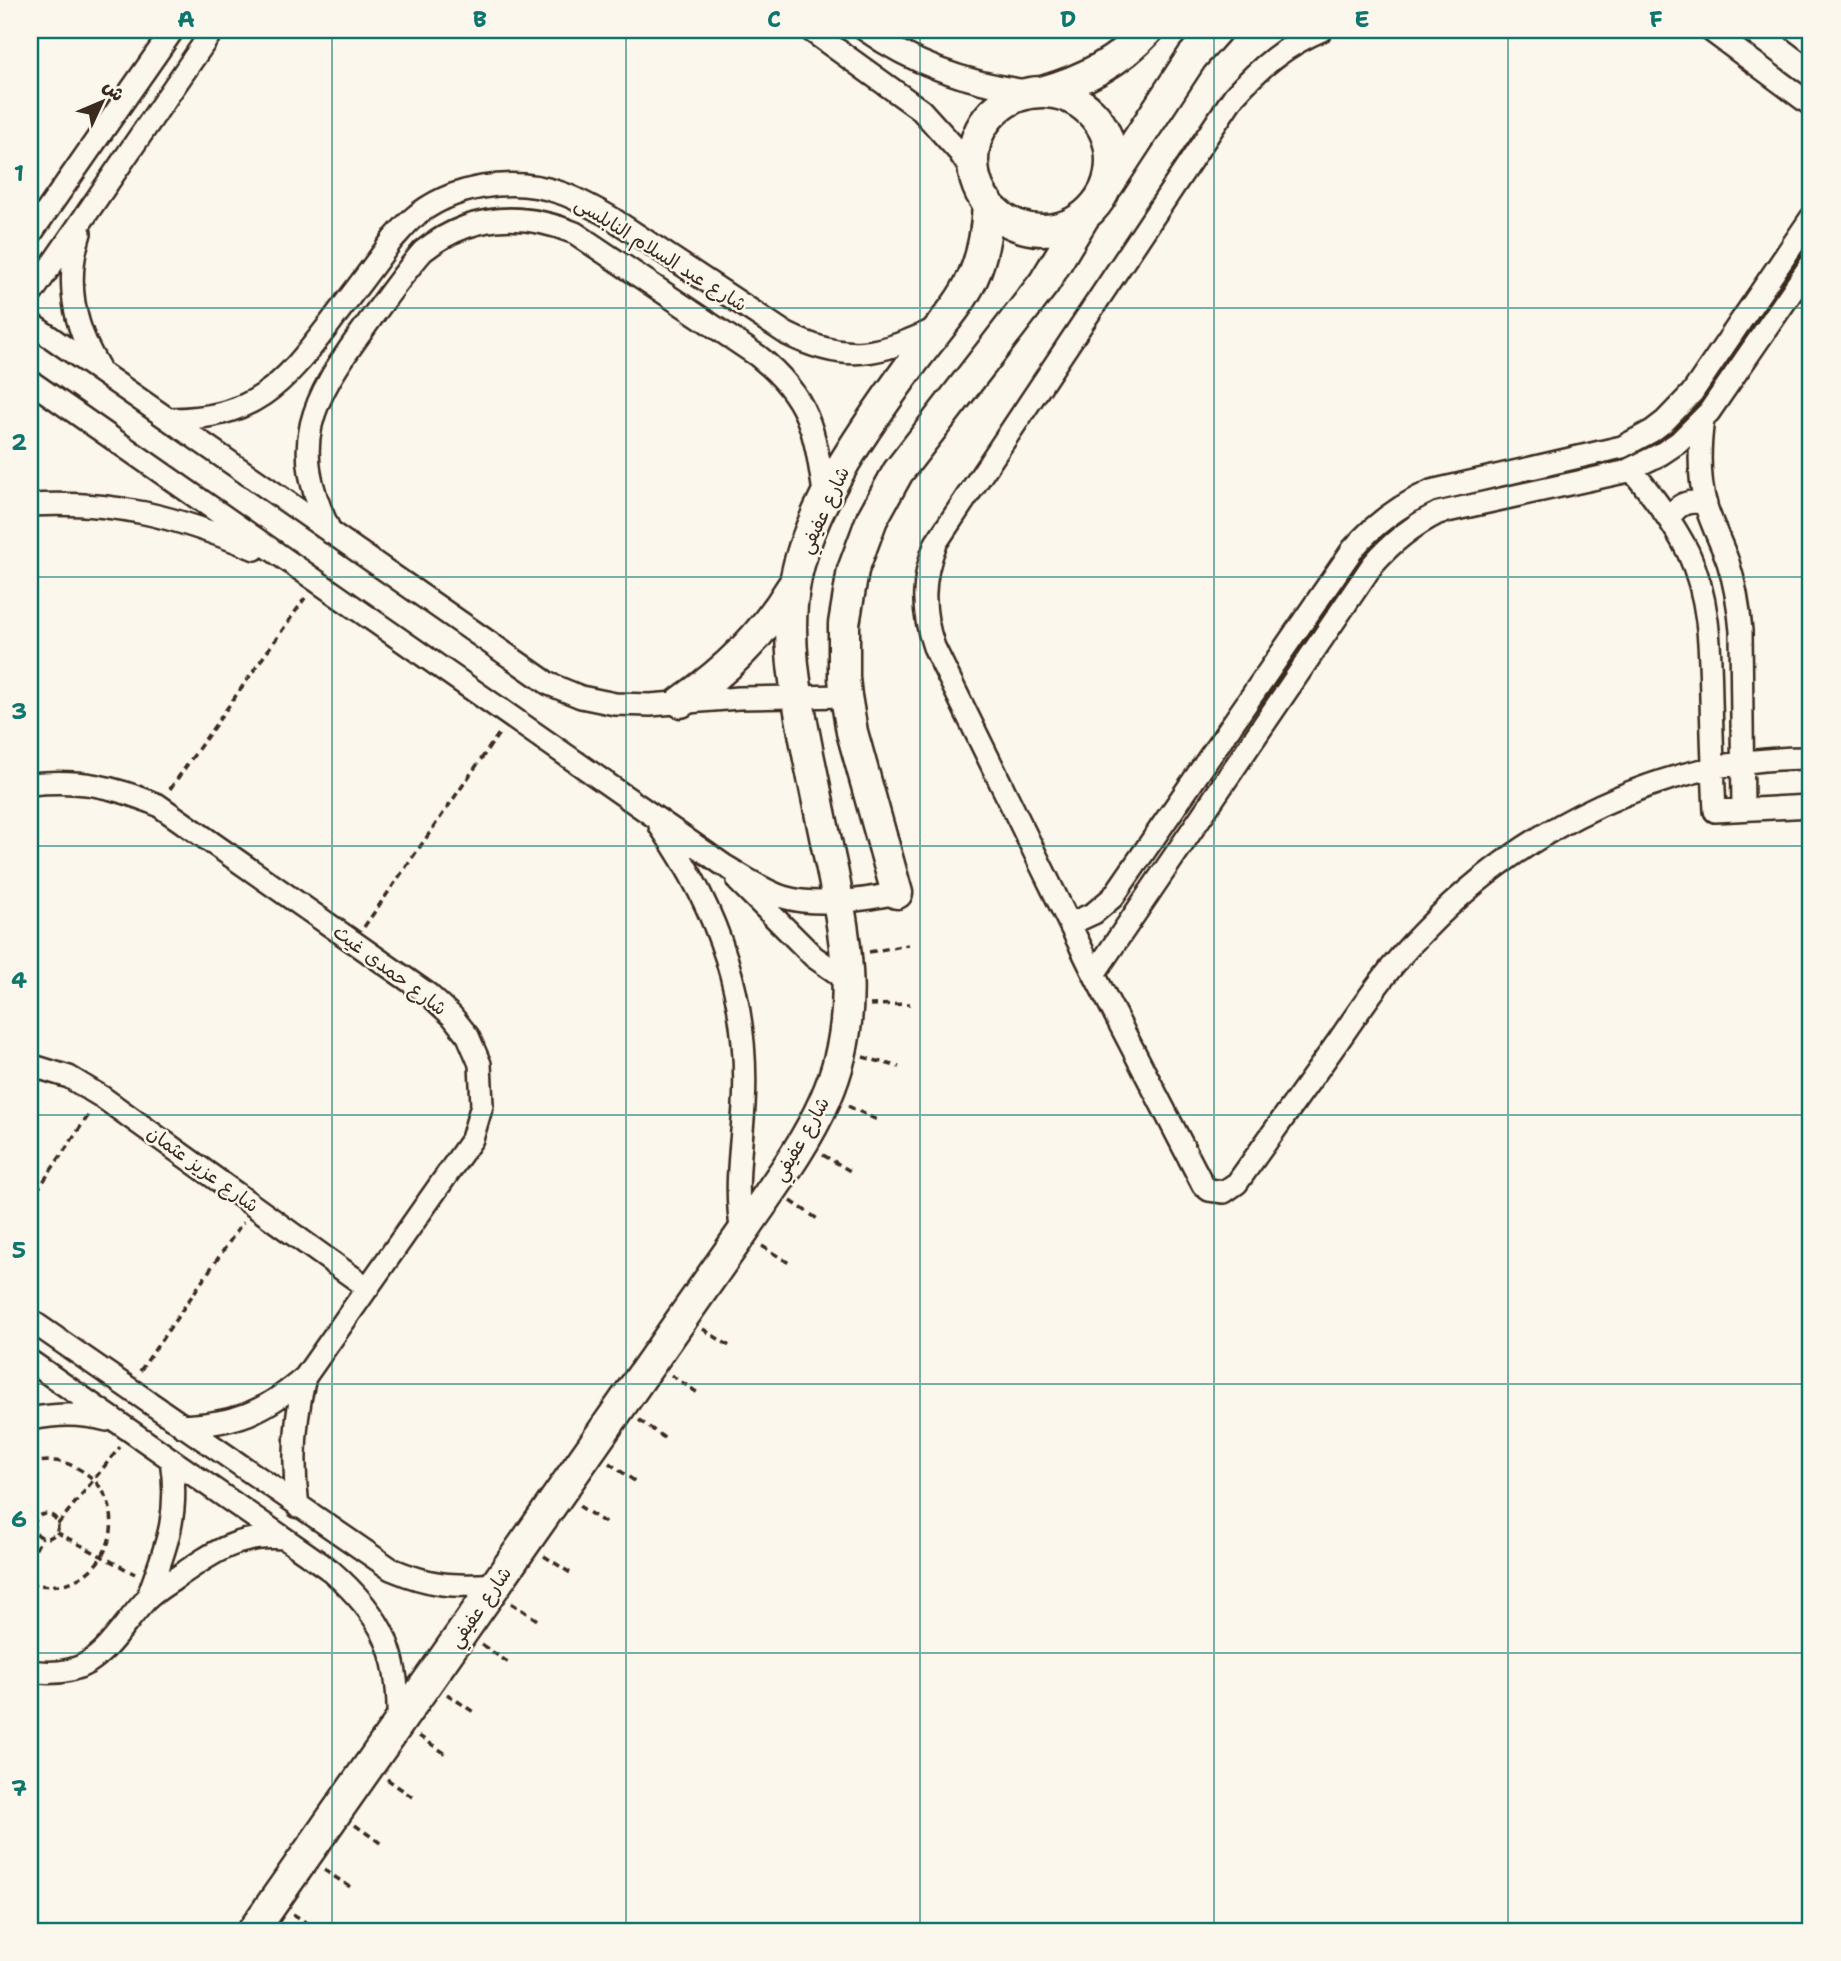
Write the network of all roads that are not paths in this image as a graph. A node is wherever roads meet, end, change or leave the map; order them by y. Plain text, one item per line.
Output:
1 (173, 30) edge
2 (213, 30) edge
3 (810, 30) edge
4 (865, 30) edge
5 (1148, 30) edge
6 (1216, 30) edge
7 (1322, 30) edge
8 (1710, 30) edge
9 (1795, 30) edge
10 (1811, 42) edge
11 (1039, 92) junction
12 (1811, 105) edge
13 (975, 176) junction
14 (1104, 191) junction
15 (56, 197) junction
16 (988, 203) junction
17 (30, 210) edge
18 (1085, 215) junction
19 (84, 218) junction
20 (1811, 218) edge
21 (30, 235) edge
22 (1811, 264) edge
23 (30, 296) edge
24 (30, 323) edge
25 (942, 326) junction
26 (102, 374) junction
27 (30, 381) edge
28 (167, 419) junction
29 (1703, 419) junction
30 (1631, 469) junction
31 (825, 499) junction
32 (1706, 504) junction
33 (30, 505) edge
34 (1669, 519) junction
35 (332, 534) junction
36 (1353, 549) junction
37 (290, 563) junction
38 (1373, 564) junction
39 (795, 581) junction
40 (846, 696) junction
41 (797, 698) junction
42 (681, 702) junction
43 (1811, 758) edge
44 (1742, 761) junction
45 (1713, 766) junction
46 (30, 784) edge
47 (1811, 806) edge
48 (1743, 809) junction
49 (650, 812) junction
50 (725, 866) junction
51 (897, 893) joint
52 (838, 901) junction
53 (1094, 913) junction
54 (1070, 924) junction
55 (1119, 936) junction
56 (1094, 974) junction
57 (848, 981) junction
58 (30, 1065) edge
59 (742, 1233) junction
60 (368, 1288) junction
61 (30, 1320) edge
62 (53, 1336) junction
63 (31, 1365) edge
64 (305, 1377) junction
65 (30, 1419) edge
66 (182, 1426) junction
67 (125, 1428) junction
68 (171, 1459) junction
69 (298, 1507) junction
70 (284, 1538) junction
71 (494, 1587) junction
72 (150, 1591) junction
73 (30, 1671) edge
74 (398, 1723) junction
75 (253, 1931) edge

1 - 15 street
2 - 19 street
3 - 13 street
4 - 11 street
5 - 11 street
6 - 14 street
7 - 54 street
8 - 12 street
9 - 10 street
11 - 13 street
11 - 14 street
13 - 16 street
14 - 18 street
15 - 17 street
15 - 21 street
16 - 18 street
16 - 25 street, شارع عفيفي
18 - 40 street
19 - 23 street
19 - 26 street
20 - 36 street
22 - 29 street
24 - 26 street
25 - 28 street, شارع عبد السلام النابلسى
25 - 31 street, شارع عفيفي
26 - 28 street
27 - 37 street
28 - 35 street
29 - 30 street
29 - 32 street
30 - 34 street
30 - 38 street
31 - 35 street, شارع عبد السلام النابلسى
31 - 39 street, شارع عفيفي
32 - 34 street
32 - 44 street
33 - 37 street
34 - 45 street
35 - 42 street
36 - 38 street
36 - 53 street
37 - 49 street
38 - 55 street
39 - 41 street, شارع عفيفي
39 - 42 street
40 - 41 street
40 - 51 street
41 - 42 street
41 - 52 street, شارع عفيفي
43 - 44 street
44 - 45 street
44 - 48 street
45 - 48 street
45 - 56 street
46 - 60 street, شارع حمدى غيث
47 - 48 street
49 - 50 street
49 - 59 street
50 - 52 street
50 - 57 street
51 - 52 street
52 - 57 street, شارع عفيفي
53 - 54 street
53 - 55 street
54 - 56 street
55 - 56 street
57 - 59 street, شارع عفيفي
58 - 60 street, شارع عزيز عثمان
59 - 71 street, شارع عفيفي
60 - 64 street, شارع حمدى غيث
61 - 62 street
62 - 63 street
62 - 66 street
63 - 67 street
64 - 66 street, شارع حمدى غيث
64 - 69 street, شارع حمدى غيث
65 - 67 street
66 - 69 street
67 - 68 street
68 - 70 street
68 - 72 street
69 - 71 street
70 - 72 street
70 - 74 street
71 - 74 street, شارع عفيفي
72 - 73 street
74 - 75 street, شارع عفيفي

